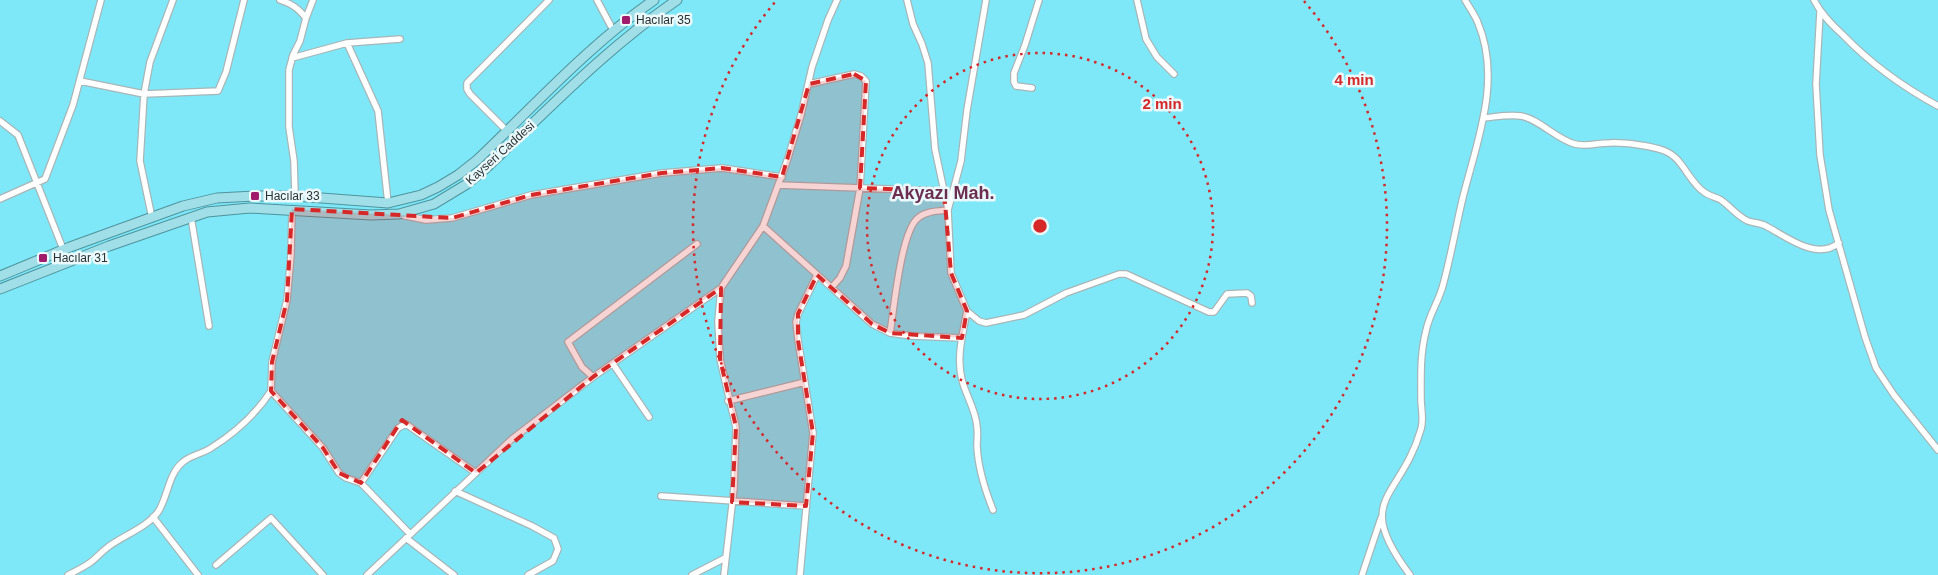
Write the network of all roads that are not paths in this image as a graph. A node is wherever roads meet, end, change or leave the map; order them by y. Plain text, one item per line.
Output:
1 (101, 0) edge
2 (173, 0) edge
3 (244, 0) edge
4 (280, 0) edge
5 (313, 0) edge
6 (549, 0) edge
7 (597, 0) edge
8 (654, 0) edge
9 (677, 0) edge
10 (837, 0) edge
11 (907, 0) edge
12 (986, 0) edge
13 (1039, 0) edge
14 (1138, 0) edge
15 (1465, 0) edge
16 (1814, 0) edge
17 (1820, 12) junction
18 (306, 18) junction
19 (613, 30) junction
20 (400, 39) dead end
21 (347, 43) junction
22 (292, 58) junction
23 (1174, 74) dead end
24 (80, 81) junction
25 (809, 84) junction
26 (1032, 88) dead end
27 (144, 94) junction
28 (1938, 106) edge
29 (1483, 118) junction
30 (0, 121) edge
31 (508, 131) junction
32 (782, 177) junction
33 (36, 182) junction
34 (778, 185) junction
35 (860, 188) junction
36 (944, 191) junction
37 (295, 196) junction
38 (0, 199) edge
39 (388, 203) junction
40 (292, 209) junction
41 (948, 210) junction
42 (399, 214) junction
43 (191, 217) junction
44 (152, 218) junction
45 (763, 226) junction
46 (1839, 243) junction
47 (697, 244) dead end
48 (63, 250) junction
49 (817, 275) junction
50 (0, 276) edge
51 (832, 287) junction
52 (721, 288) junction
53 (0, 289) edge
54 (1252, 303) dead end
55 (967, 311) junction
56 (209, 326) dead end
57 (890, 332) junction
58 (962, 338) junction
59 (613, 364) junction
60 (593, 377) junction
61 (805, 382) junction
62 (271, 391) junction
63 (728, 400) junction
64 (649, 417) dead end
65 (1938, 450) edge
66 (476, 473) junction
67 (361, 483) junction
68 (456, 492) junction
69 (661, 496) dead end
70 (732, 502) junction
71 (806, 506) junction
72 (993, 510) dead end
73 (1382, 516) junction
74 (153, 517) junction
75 (408, 536) junction
76 (725, 558) junction
77 (216, 565) dead end
78 (68, 575) edge
79 (198, 575) edge
80 (323, 575) edge
81 (367, 575) edge
82 (454, 575) edge
83 (528, 575) edge
84 (692, 575) edge
85 (724, 575) edge
86 (800, 575) edge
87 (1362, 575) edge
88 (1410, 575) edge

1 - 24 street
2 - 27 street
3 - 27 street
4 - 18 street
5 - 18 street
6 - 31 street
7 - 19 street
8 - 19 main road, Kayseri Caddesi
9 - 42 main road, Kayseri Caddesi
10 - 25 street
11 - 36 street
12 - 41 street
13 - 26 street
14 - 23 street
15 - 29 street
16 - 17 street
17 - 28 street
17 - 46 street
18 - 22 street
19 - 31 main road, Kayseri Caddesi
20 - 21 street
21 - 22 street
21 - 39 street
22 - 37 street
24 - 27 street
24 - 33 street
25 - 32 street
25 - 35 street
27 - 44 street
29 - 46 street
29 - 73 street
30 - 33 street
31 - 39 main road, Kayseri Caddesi
32 - 34 street
32 - 42 street
33 - 38 street
33 - 48 street
34 - 35 street
34 - 45 street
35 - 36 street
35 - 51 street
36 - 41 street
37 - 39 main road, Kayseri Caddesi
37 - 44 main road, Kayseri Caddesi
40 - 42 main road, Kayseri Caddesi
40 - 43 main road, Kayseri Caddesi
40 - 62 street
41 - 55 street
41 - 57 street
43 - 53 main road, Kayseri Caddesi
43 - 56 street
44 - 48 main road, Kayseri Caddesi
45 - 49 street
45 - 52 street
46 - 65 street
47 - 60 street
48 - 50 main road, Kayseri Caddesi
49 - 51 street
49 - 61 street
51 - 57 street
52 - 59 street
52 - 63 street
54 - 55 street
55 - 58 street
57 - 58 street
58 - 72 street
59 - 60 street
59 - 64 street
60 - 66 street
61 - 63 street
61 - 71 street
62 - 67 street
62 - 74 street
63 - 70 street
66 - 67 street
66 - 68 street
67 - 75 street
68 - 75 street
68 - 83 street
69 - 70 street
70 - 71 street
70 - 76 street
71 - 86 street
73 - 87 street
73 - 88 street
74 - 78 street
74 - 79 street
75 - 81 street
75 - 82 street
76 - 84 street
76 - 85 street
77 - 80 street

